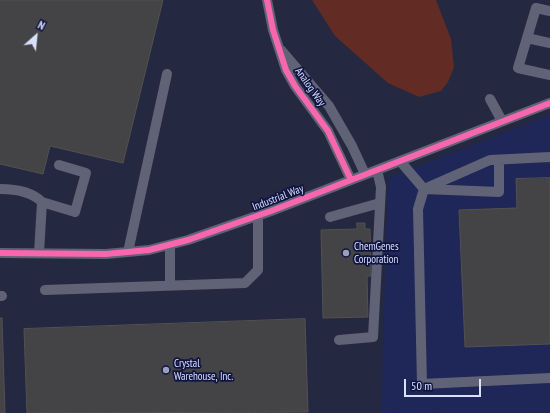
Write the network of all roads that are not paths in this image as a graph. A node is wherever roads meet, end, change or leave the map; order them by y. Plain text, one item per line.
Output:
1 (267, 0) edge
2 (550, 11) edge
3 (527, 38) junction
4 (550, 43) edge
5 (281, 50) junction
6 (167, 74) dead end
7 (550, 75) edge
8 (490, 99) dead end
9 (550, 102) edge
10 (502, 121) junction
11 (550, 157) edge
12 (499, 160) junction
13 (400, 161) junction
14 (59, 165) dead end
15 (377, 170) junction
16 (365, 174) junction
17 (351, 180) junction
18 (0, 189) edge
19 (424, 189) junction
20 (42, 202) junction
21 (380, 203) junction
22 (258, 216) junction
23 (330, 217) dead end
24 (170, 245) junction
25 (128, 252) junction
26 (0, 253) edge
27 (39, 254) junction
28 (170, 285) junction
29 (45, 290) dead end
30 (339, 340) dead end
31 (550, 378) edge

1 - 5 street, Analog Way
2 - 3 street
3 - 4 street
3 - 7 street
5 - 16 street, Analog Way
5 - 17 street, Analog Way
6 - 25 street
8 - 10 street
9 - 10 street, Industrial Way
10 - 13 street, Industrial Way
11 - 12 street
12 - 19 street
12 - 19 street
13 - 15 street, Industrial Way
13 - 19 street
14 - 20 street
15 - 16 street, Industrial Way
15 - 21 street
16 - 17 street, Industrial Way
17 - 22 street, Industrial Way
18 - 20 street
19 - 31 street
20 - 27 street
21 - 23 street
21 - 30 street
22 - 24 street, Industrial Way
22 - 28 street
24 - 25 street, Industrial Way
24 - 28 street
25 - 27 street, Industrial Way
26 - 27 street, Industrial Way
28 - 29 street

